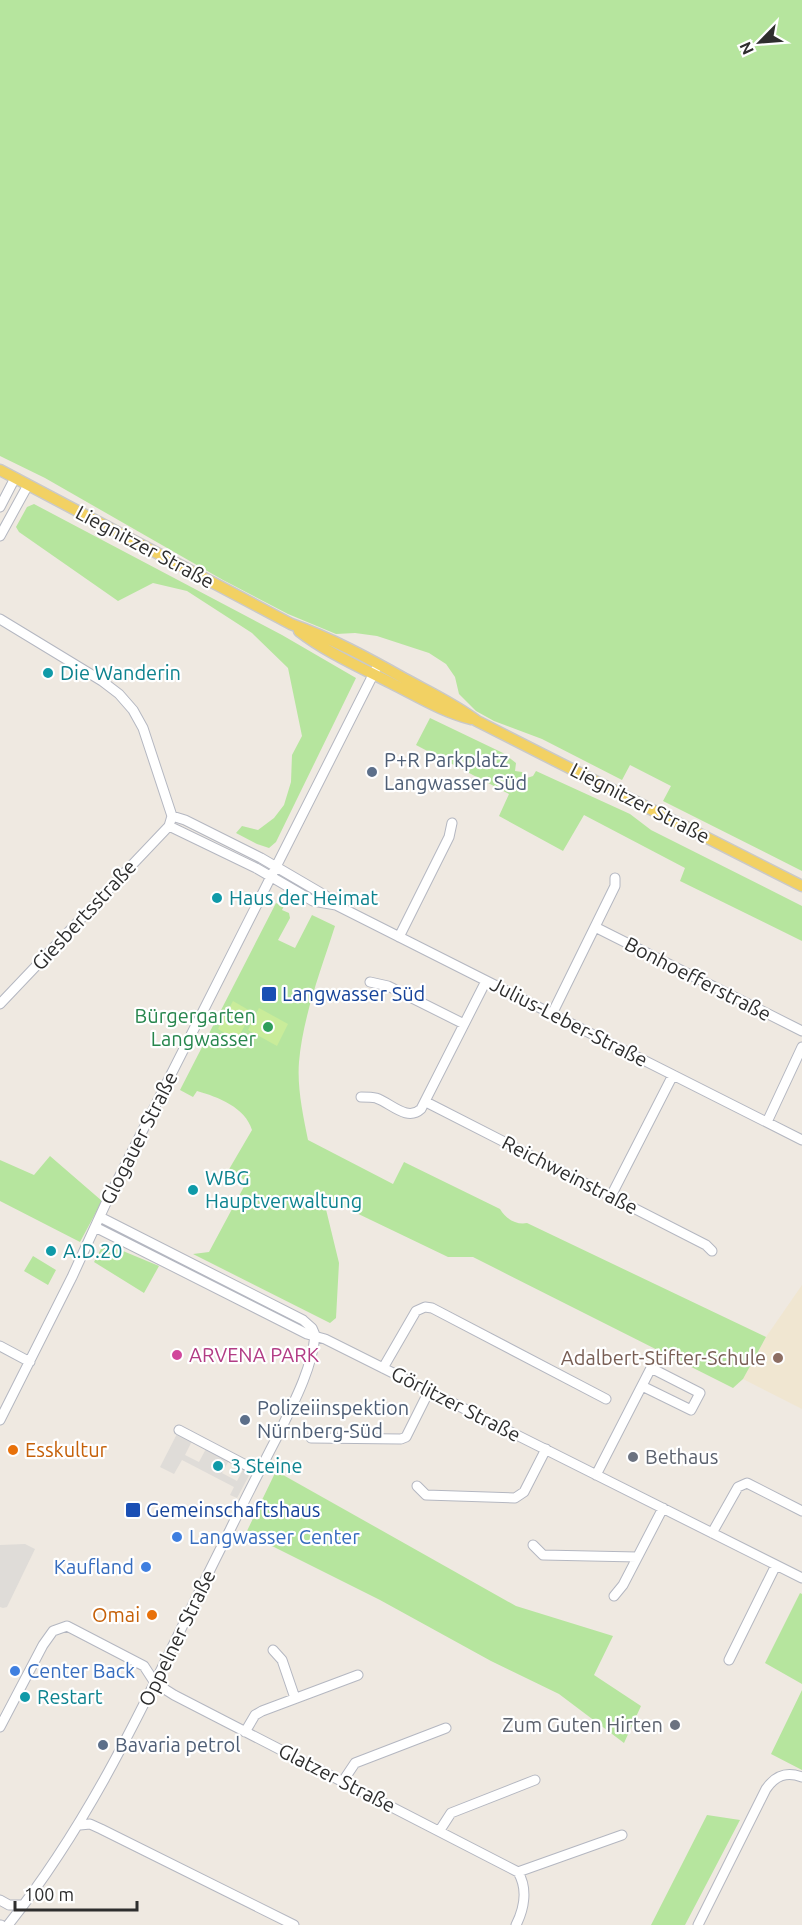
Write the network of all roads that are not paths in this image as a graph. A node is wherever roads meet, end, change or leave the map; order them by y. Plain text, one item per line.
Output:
1 (0, 470) edge
2 (15, 478) junction
3 (28, 485) junction
4 (0, 507) edge
5 (0, 536) edge
6 (0, 619) edge
7 (376, 669) junction
8 (172, 816) junction
9 (452, 823) dead end
10 (169, 826) junction
11 (275, 867) junction
12 (270, 877) junction
13 (615, 878) dead end
14 (802, 886) edge
15 (336, 905) junction
16 (595, 927) junction
17 (399, 937) junction
18 (486, 981) junction
19 (370, 982) dead end
20 (0, 1004) edge
21 (552, 1014) junction
22 (464, 1024) junction
23 (802, 1031) edge
24 (802, 1047) edge
25 (673, 1075) junction
26 (361, 1097) dead end
27 (426, 1102) junction
28 (767, 1122) junction
29 (802, 1140) edge
30 (611, 1196) junction
31 (100, 1217) junction
32 (95, 1227) junction
33 (712, 1251) dead end
34 (315, 1335) junction
35 (0, 1346) edge
36 (30, 1362) junction
37 (383, 1368) junction
38 (642, 1386) junction
39 (429, 1391) junction
40 (606, 1399) dead end
41 (0, 1420) edge
42 (179, 1430) dead end
43 (311, 1438) dead end
44 (546, 1449) junction
45 (259, 1472) junction
46 (596, 1475) junction
47 (417, 1486) dead end
48 (663, 1508) junction
49 (802, 1511) edge
50 (712, 1533) junction
51 (532, 1545) dead end
52 (637, 1557) junction
53 (776, 1565) junction
54 (802, 1578) edge
55 (614, 1596) dead end
56 (273, 1650) dead end
57 (729, 1660) dead end
58 (358, 1675) dead end
59 (156, 1683) junction
60 (295, 1698) junction
61 (0, 1727) edge
62 (446, 1728) dead end
63 (245, 1732) junction
64 (802, 1777) edge
65 (535, 1780) dead end
66 (343, 1781) junction
67 (80, 1825) junction
68 (440, 1830) junction
69 (622, 1835) dead end
70 (518, 1872) junction
71 (0, 1900) edge
72 (23, 1905) junction
73 (8, 1925) edge
74 (294, 1925) edge
75 (516, 1925) edge
76 (698, 1925) edge

1 - 2 main road, Liegnitzer Straße
2 - 3 main road, Liegnitzer Straße
2 - 4 street
3 - 5 street
3 - 7 main road, Liegnitzer Straße
6 - 8 street
7 - 11 street, Glogauer Straße
7 - 14 main road, Liegnitzer Straße
8 - 10 street
8 - 11 street, Julius-Leber-Straße
9 - 17 street
10 - 12 street, Julius-Leber-Straße
10 - 20 street, Giesbertsstraße
11 - 12 street, Glogauer Straße
11 - 15 street, Julius-Leber-Straße
12 - 15 street, Julius-Leber-Straße
12 - 31 street, Glogauer Straße
13 - 16 street
15 - 17 street, Julius-Leber-Straße
16 - 21 street
16 - 23 street, Bonhoefferstraße
17 - 18 street, Julius-Leber-Straße
18 - 21 street, Julius-Leber-Straße
18 - 22 street
19 - 22 street
21 - 25 street, Julius-Leber-Straße
22 - 27 street
24 - 28 street
25 - 28 street, Julius-Leber-Straße
25 - 30 street
26 - 27 street
27 - 30 street, Reichweinstraße
28 - 29 street, Julius-Leber-Straße
30 - 33 street, Reichweinstraße
31 - 32 street, Glogauer Straße
31 - 34 street, Görlitzer Straße
32 - 34 street, Görlitzer Straße
32 - 36 street, Glogauer Straße
34 - 37 street, Görlitzer Straße
34 - 45 street, Oppelner Straße
35 - 36 street
36 - 41 street, Glogauer Straße
37 - 39 street, Görlitzer Straße
37 - 40 street
38 - 38 street
38 - 46 street
39 - 43 street
39 - 44 street, Görlitzer Straße
42 - 45 street
44 - 46 street, Görlitzer Straße
44 - 47 street
45 - 59 street, Oppelner Straße
46 - 48 street, Görlitzer Straße
48 - 50 street, Görlitzer Straße
48 - 52 street
49 - 50 street
50 - 53 street, Görlitzer Straße
51 - 52 street
52 - 55 street
53 - 54 street, Görlitzer Straße
53 - 57 street
56 - 60 street
58 - 60 street
59 - 61 street, Glatzer Straße
59 - 63 street, Glatzer Straße
59 - 67 street, Oppelner Straße
60 - 63 street
62 - 66 street
63 - 66 street, Glatzer Straße
64 - 76 street
65 - 68 street
66 - 68 street, Glatzer Straße
67 - 72 street, Oppelner Straße
67 - 74 street
68 - 70 street, Glatzer Straße
69 - 70 street
70 - 75 street
71 - 72 street
72 - 73 street, Oppelner Straße

